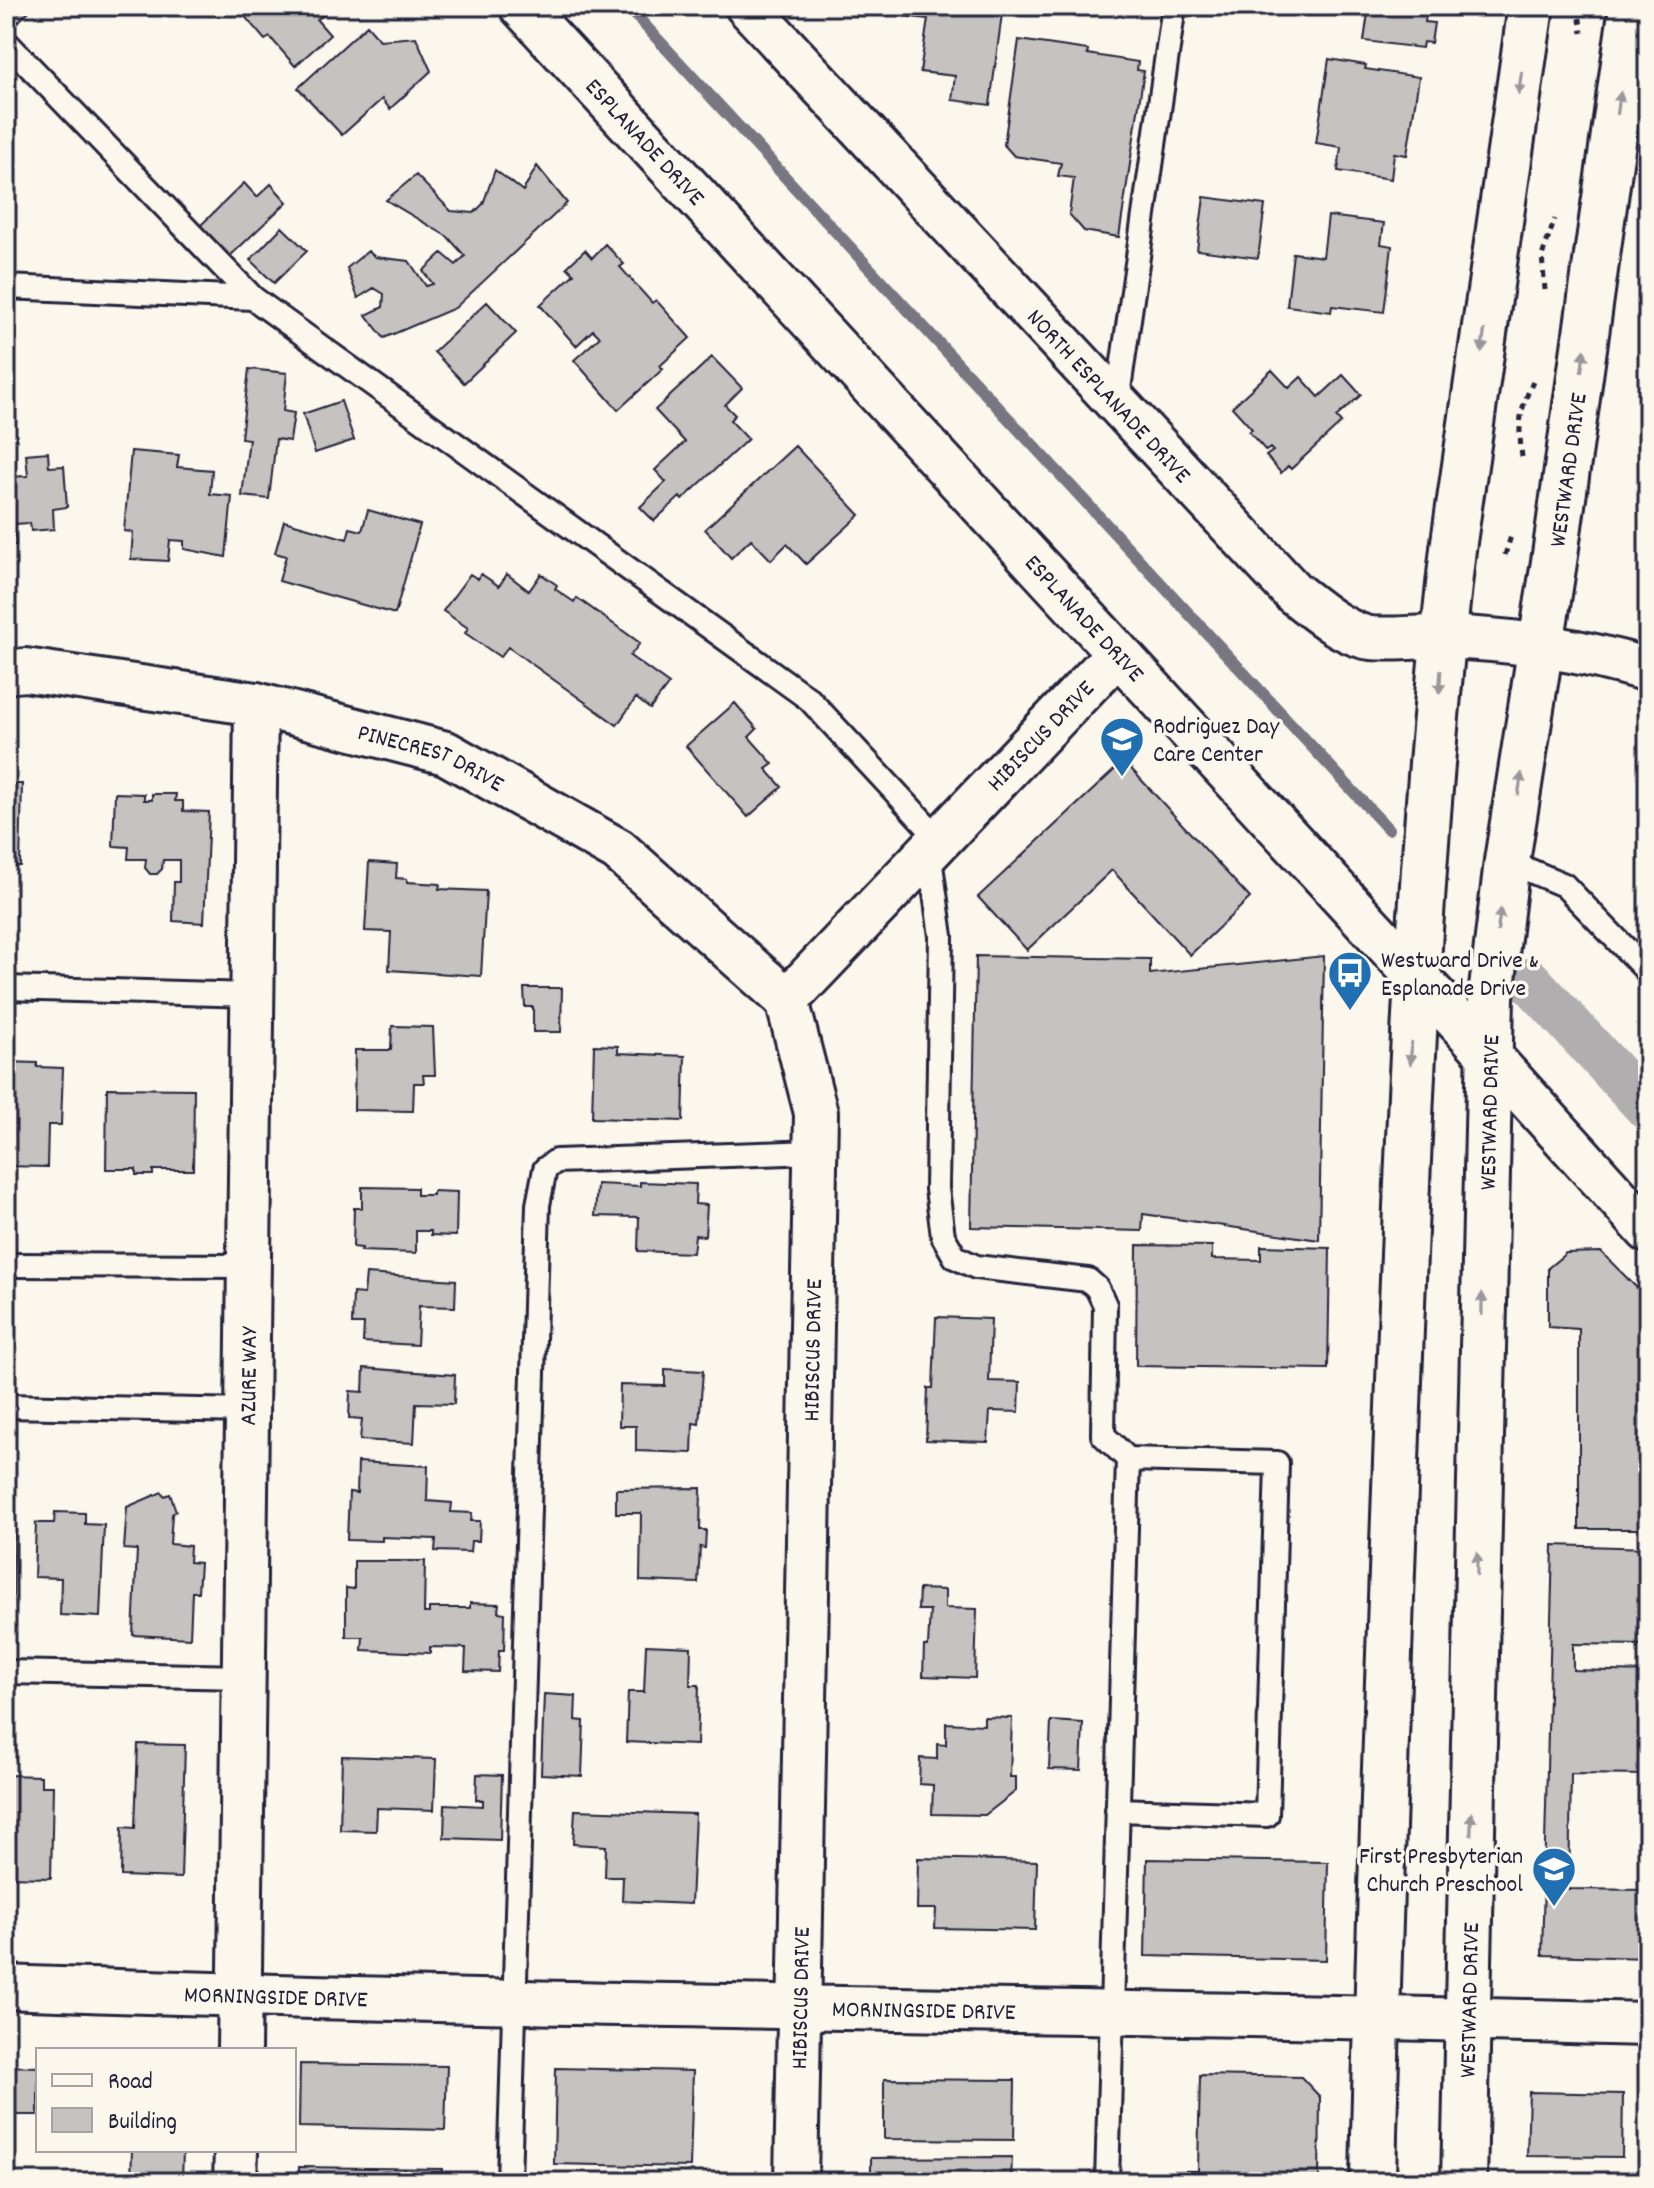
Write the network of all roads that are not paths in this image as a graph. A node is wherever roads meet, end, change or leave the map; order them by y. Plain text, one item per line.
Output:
1 (521, 6) edge
2 (747, 6) edge
3 (1174, 6) edge
4 (1531, 6) edge
5 (1632, 6) edge
6 (6, 42) edge
7 (6, 287) edge
8 (253, 298) junction
9 (1117, 403) junction
10 (1443, 637) junction
11 (1542, 644) junction
12 (1117, 654) junction
13 (1648, 670) edge
14 (6, 672) edge
15 (256, 704) junction
16 (935, 845) junction
17 (1507, 861) junction
18 (1648, 972) edge
19 (1416, 977) junction
20 (6, 988) edge
21 (252, 995) junction
22 (787, 1000) junction
23 (1488, 1054) junction
24 (815, 1152) junction
25 (1648, 1231) edge
26 (6, 1265) edge
27 (249, 1266) junction
28 (6, 1406) edge
29 (248, 1411) junction
30 (1128, 1459) junction
31 (6, 1672) edge
32 (244, 1677) junction
33 (1117, 1810) junction
34 (6, 1987) edge
35 (240, 1996) junction
36 (513, 2002) junction
37 (799, 2009) junction
38 (1111, 2013) junction
39 (1376, 2018) junction
40 (1467, 2020) junction
41 (1648, 2024) edge
42 (239, 2048) edge
43 (236, 2152) edge
44 (235, 2182) edge
45 (509, 2182) edge
46 (796, 2182) edge
47 (1107, 2182) edge
48 (1373, 2182) edge
49 (1464, 2182) edge

1 - 12 street, ESPLANADE DRIVE
2 - 9 street, NORTH ESPLANADE DRIVE
3 - 9 lane
4 -> 10 street
11 -> 5 street, WESTWARD DRIVE
6 - 8 lane
7 - 8 lane
8 - 16 lane
9 - 10 street, NORTH ESPLANADE DRIVE
10 - 11 street, NORTH ESPLANADE DRIVE
10 -> 19 street
11 - 13 street, NORTH ESPLANADE DRIVE
17 -> 11 street, WESTWARD DRIVE
12 - 16 street, HIBISCUS DRIVE
12 - 19 street, ESPLANADE DRIVE
14 - 15 street, PINECREST DRIVE
15 - 21 street, AZURE WAY
15 - 22 street, PINECREST DRIVE
16 - 22 street, HIBISCUS DRIVE
16 - 30 lane
17 - 18 lane
23 -> 17 street, WESTWARD DRIVE
19 - 23 street, ESPLANADE DRIVE
19 -> 39 street
20 - 21 lane
21 - 27 street, AZURE WAY
22 - 24 street, HIBISCUS DRIVE
23 - 25 street, ESPLANADE DRIVE
40 -> 23 street, WESTWARD DRIVE
24 - 36 lane
24 - 37 street, HIBISCUS DRIVE
26 - 27 lane
27 - 29 street, AZURE WAY
28 - 29 lane
29 - 32 street, AZURE WAY
30 - 33 lane
30 - 33 lane
31 - 32 lane
32 - 35 street, AZURE WAY
33 - 38 lane
34 - 35 street, MORNINGSIDE DRIVE
35 - 36 street, MORNINGSIDE DRIVE
35 - 42 street, AZURE WAY
36 - 37 street, MORNINGSIDE DRIVE
36 - 45 lane
37 - 38 street, MORNINGSIDE DRIVE
37 - 46 street, HIBISCUS DRIVE
38 - 39 street, MORNINGSIDE DRIVE
38 - 47 lane
39 - 40 street, MORNINGSIDE DRIVE
39 - 48 street
40 - 41 street, MORNINGSIDE DRIVE
40 - 49 street, WESTWARD DRIVE
43 - 44 street

